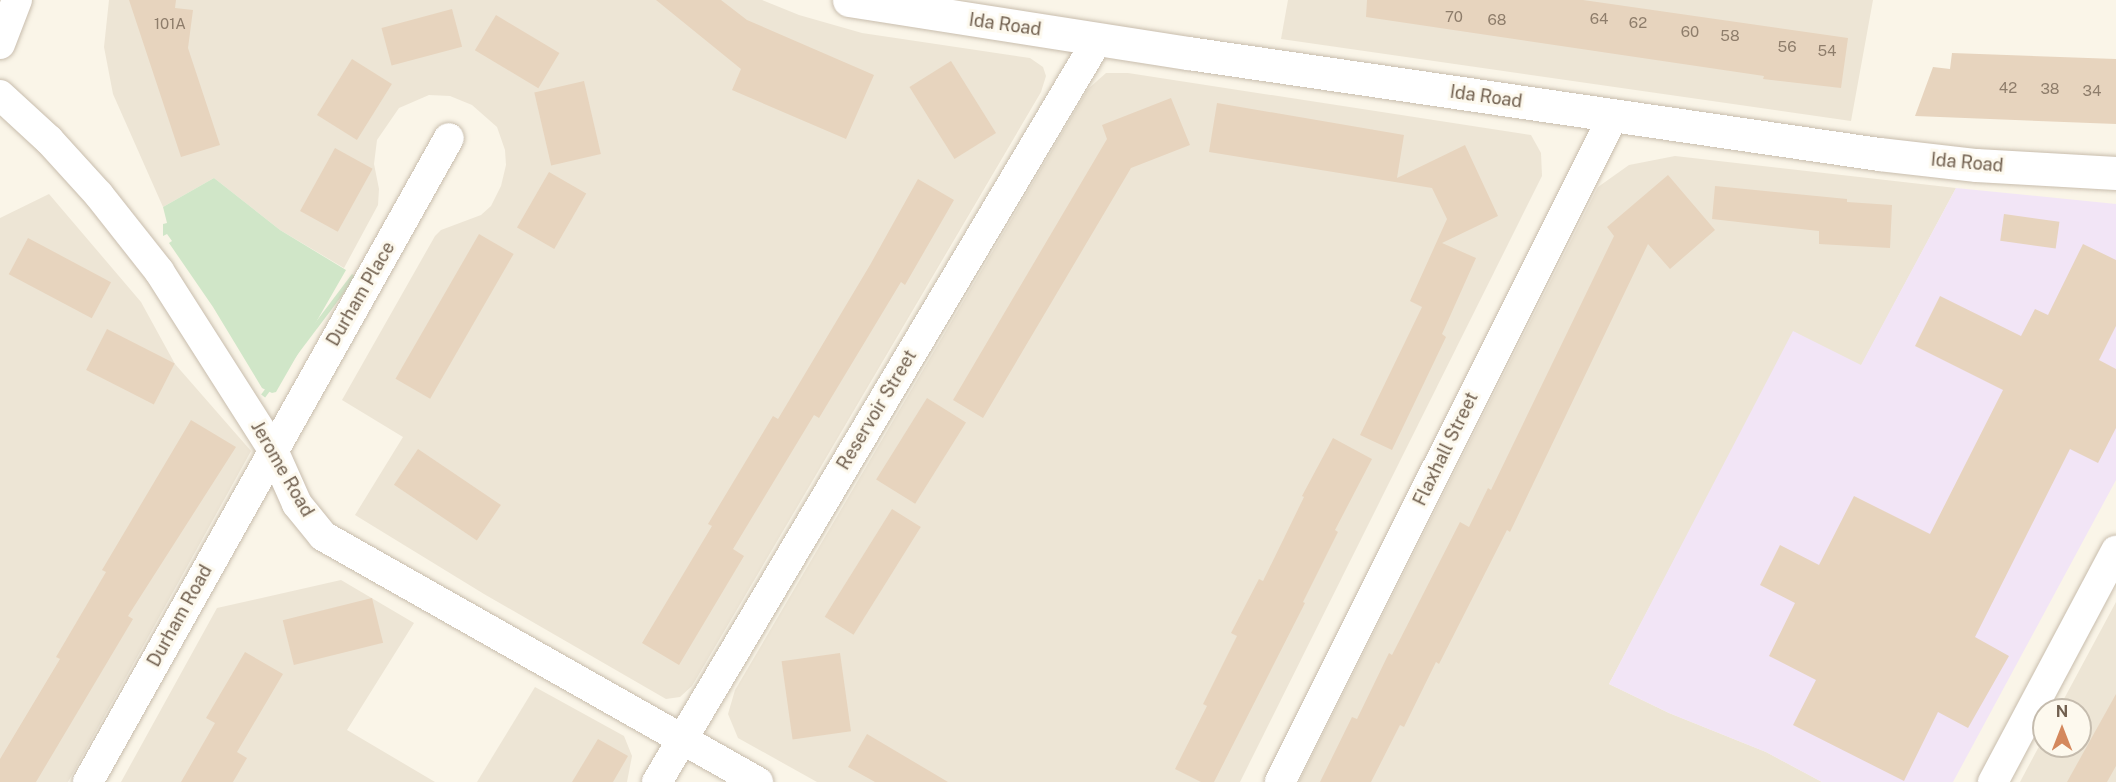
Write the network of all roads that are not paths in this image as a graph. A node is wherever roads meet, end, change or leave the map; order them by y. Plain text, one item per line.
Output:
1 (17, 0) edge
2 (853, 2) edge
3 (1098, 39) junction
4 (0, 44) edge
5 (0, 95) edge
6 (1613, 116) junction
7 (449, 138) dead end
8 (2116, 173) edge
9 (273, 450) junction
10 (2116, 551) edge
11 (681, 741) junction
12 (88, 782) edge
13 (657, 782) edge
14 (758, 782) edge
15 (1280, 782) edge
16 (1993, 782) edge

1 - 4 street
2 - 3 street, Ida Road
3 - 6 street, Ida Road
3 - 11 street, Reservoir Street
5 - 9 street, Jerome Road
6 - 8 street, Ida Road
6 - 15 street, Flaxhall Street
7 - 9 street, Durham Place
9 - 11 street, Jerome Road
9 - 12 street, Durham Road
10 - 16 street
11 - 13 street, Reservoir Street
11 - 14 street, Jerome Road

